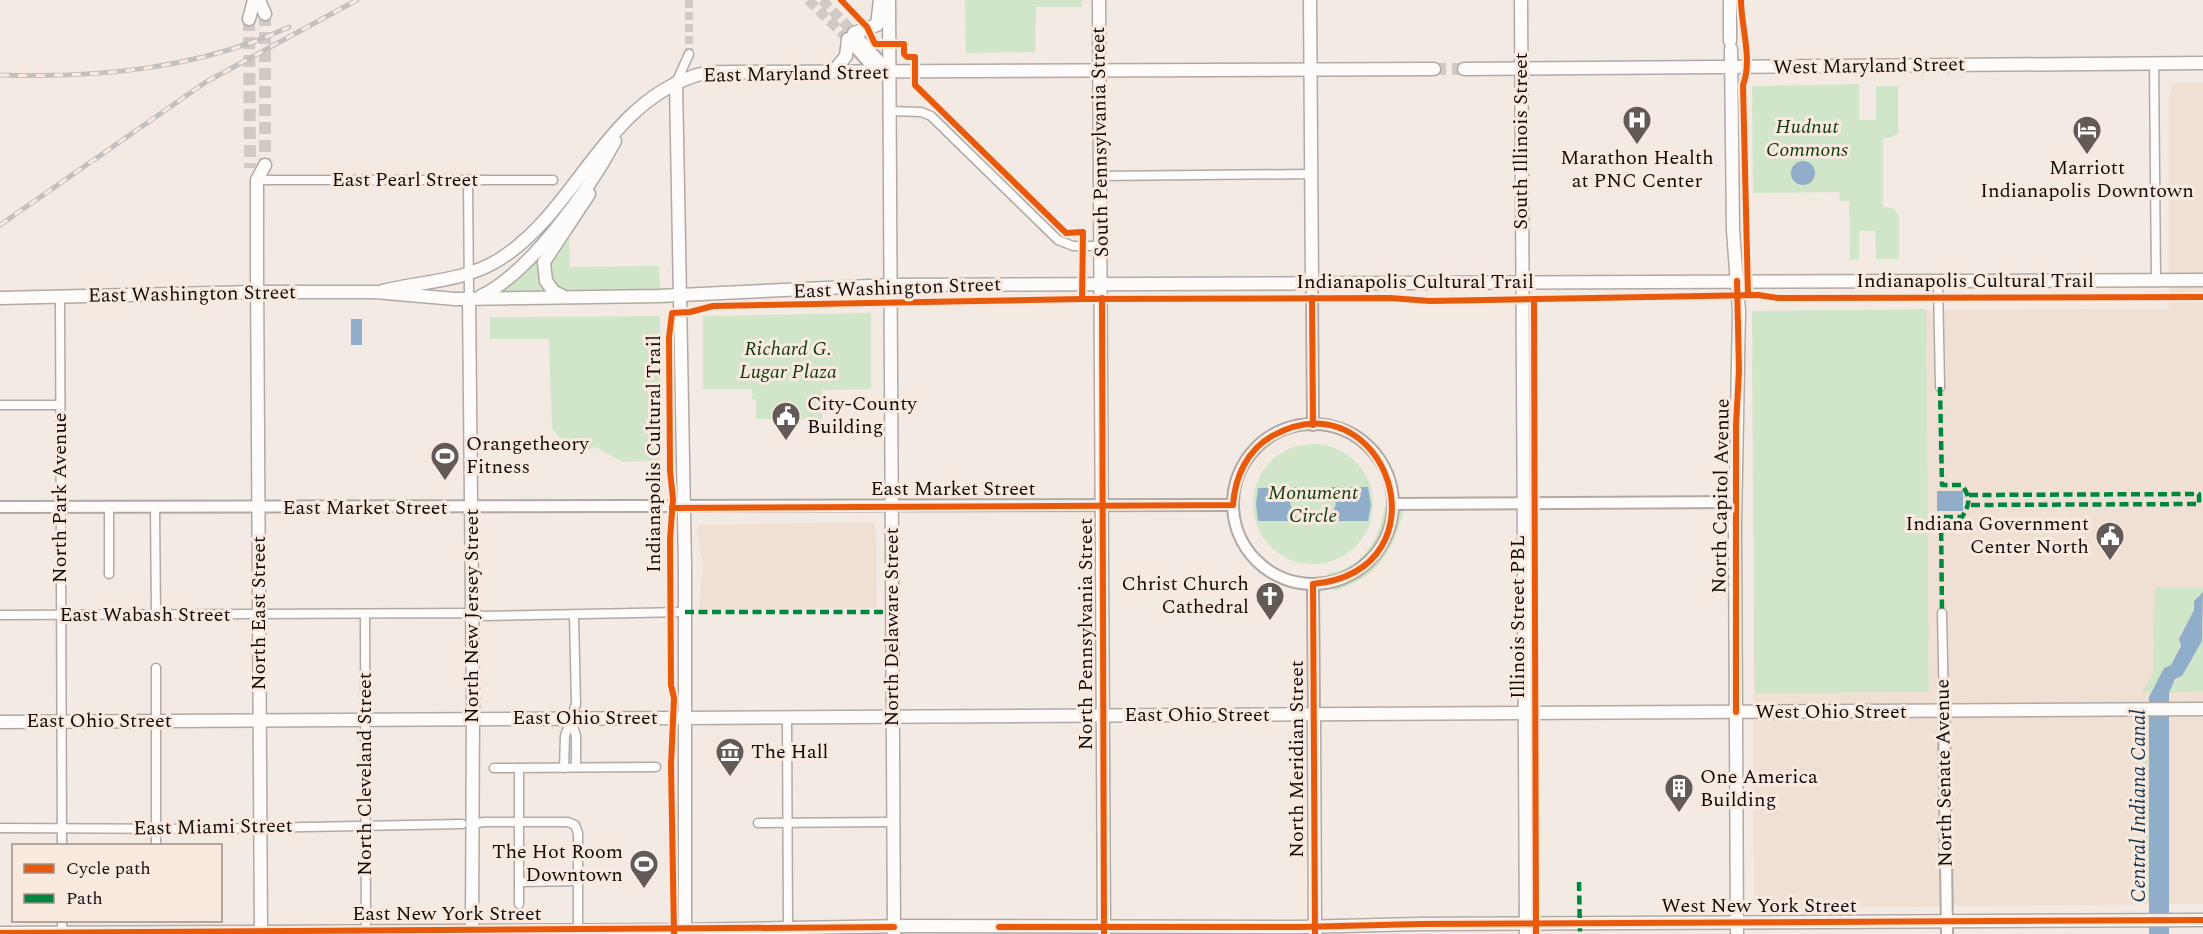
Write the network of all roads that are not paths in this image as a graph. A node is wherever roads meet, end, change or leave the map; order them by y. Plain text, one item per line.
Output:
1 (254, 0) edge
2 (259, 0) edge
3 (880, 0) edge
4 (889, 0) edge
5 (1099, 0) edge
6 (1311, 0) edge
7 (1521, 0) edge
8 (1730, 0) edge
9 (265, 14) tunnel mouth
10 (249, 19) tunnel mouth
11 (851, 36) junction
12 (689, 54) tunnel mouth
13 (2154, 63) junction
14 (2203, 63) edge
15 (1731, 67) junction
16 (1434, 69) tunnel mouth
17 (1464, 69) tunnel mouth
18 (1521, 69) junction
19 (1311, 70) junction
20 (1100, 71) junction
21 (833, 72) junction
22 (889, 72) junction
23 (676, 83) junction
24 (890, 111) junction
25 (625, 121) junction
26 (265, 165) tunnel mouth
27 (602, 166) junction
28 (250, 168) tunnel mouth
29 (1311, 174) junction
30 (1100, 176) junction
31 (468, 179) junction
32 (257, 180) junction
33 (553, 180) dead end
34 (1101, 246) junction
35 (469, 274) junction
36 (1938, 280) junction
37 (2156, 280) junction
38 (2203, 280) edge
39 (1737, 281) junction
40 (1522, 282) junction
41 (1311, 283) junction
42 (1102, 284) junction
43 (891, 285) junction
44 (256, 292) junction
45 (375, 292) junction
46 (60, 295) junction
47 (681, 295) junction
48 (561, 296) junction
49 (469, 297) junction
50 (2, 298) edge
51 (1940, 387) dead end
52 (0, 405) edge
53 (60, 405) junction
54 (1313, 424) junction
55 (1736, 502) junction
56 (1393, 504) junction
57 (1523, 504) junction
58 (1102, 505) junction
59 (1233, 505) junction
60 (891, 506) junction
61 (0, 507) edge
62 (60, 507) junction
63 (109, 507) junction
64 (154, 507) junction
65 (684, 507) junction
66 (259, 508) junction
67 (471, 508) junction
68 (109, 574) dead end
69 (1313, 584) junction
70 (685, 612) junction
71 (473, 613) junction
72 (1942, 613) dead end
73 (0, 615) edge
74 (60, 615) junction
75 (156, 615) junction
76 (260, 615) junction
77 (365, 615) junction
78 (574, 615) junction
79 (156, 668) dead end
80 (2203, 710) edge
81 (1944, 711) junction
82 (1736, 712) junction
83 (1525, 713) junction
84 (1103, 715) junction
85 (1314, 715) junction
86 (787, 717) junction
87 (892, 717) junction
88 (473, 718) junction
89 (571, 718) junction
90 (685, 718) junction
91 (260, 720) junction
92 (365, 720) junction
93 (62, 721) junction
94 (156, 721) junction
95 (0, 722) edge
96 (576, 767) junction
97 (656, 767) dead end
98 (494, 768) dead end
99 (519, 768) junction
100 (564, 768) junction
101 (519, 822) junction
102 (788, 822) junction
103 (892, 822) junction
104 (758, 823) dead end
105 (366, 824) junction
106 (466, 824) junction
107 (0, 828) edge
108 (62, 828) junction
109 (262, 828) junction
110 (156, 829) junction
111 (62, 844) edge
112 (156, 844) edge
113 (578, 881) junction
114 (519, 882) junction
115 (519, 904) dead end
116 (1947, 920) junction
117 (2203, 920) edge
118 (1737, 928) edge
119 (62, 929) edge
120 (788, 929) junction
121 (1526, 929) edge
122 (578, 930) junction
123 (1315, 930) edge
124 (860, 931) edge
125 (894, 931) edge
126 (1104, 931) edge
127 (472, 932) edge
128 (685, 932) edge
129 (0, 933) edge
130 (261, 933) edge
131 (366, 933) edge
132 (1748, 934) edge
133 (1947, 934) edge

1 - 10 main road
2 - 9 main road
3 - 11 main road
4 - 22 main road, North Delaware Street
5 - 20 main road, South Pennsylvania Street
6 - 19 main road
7 - 18 main road, South Illinois Street
8 - 15 main road, North Capitol Avenue
11 - 21 main road
11 - 22 street
12 - 23 street
13 - 14 main road, West Maryland Street
13 - 15 main road, West Maryland Street
13 - 37 street
15 - 18 main road, West Maryland Street
15 - 39 main road, North Capitol Avenue
16 - 19 main road
17 - 18 main road, West Maryland Street
18 - 40 main road, South Illinois Street
19 - 20 main road, East Maryland Street
19 - 29 main road
20 - 22 main road, East Maryland Street
20 - 30 main road, South Pennsylvania Street
21 - 22 main road, East Maryland Street
21 - 23 main road, East Maryland Street
22 - 24 main road, North Delaware Street
23 - 25 main road, East Maryland Street
23 - 47 main road
24 - 34 street
24 - 43 main road, North Delaware Street
25 - 27 main road
25 - 35 main road, East Maryland Street
26 - 32 main road
27 - 48 main road
27 - 49 main road
28 - 32 main road
29 - 30 street
29 - 41 main road
30 - 34 main road, South Pennsylvania Street
31 - 32 street, East Pearl Street
31 - 33 street, East Pearl Street
31 - 35 street
32 - 44 main road, North East Street
34 - 42 main road, South Pennsylvania Street
35 - 45 main road, East Washington Street
35 - 49 street
36 - 37 main road, East Washington Street
36 - 39 main road, East Washington Street
36 - 51 street
37 - 38 main road, East Washington Street
39 - 40 main road, East Washington Street
39 - 55 main road, North Capitol Avenue
40 - 41 main road, East Washington Street
40 - 57 main road, South Illinois Street
41 - 42 main road, East Washington Street
41 - 54 street
42 - 43 main road, East Washington Street
42 - 58 main road, North Pennsylvania Street
43 - 47 main road, East Washington Street
43 - 60 main road, North Delaware Street
44 - 45 main road, East Washington Street
44 - 46 main road, East Washington Street
44 - 66 main road, North East Street
45 - 49 main road, East Washington Street
46 - 50 main road, East Washington Street
46 - 53 street, North Park Avenue
47 - 48 main road, East Washington Street
47 - 65 main road
48 - 49 main road, East Washington Street
49 - 67 main road, North New Jersey Street
52 - 53 street
53 - 62 street, North Park Avenue
54 - 56 street
54 - 59 street
55 - 57 street
55 - 82 main road, North Capitol Avenue
56 - 57 street
56 - 69 street
57 - 83 main road, South Illinois Street
58 - 59 street, East Market Street
58 - 60 street, East Market Street
58 - 84 main road, North Pennsylvania Street
59 - 69 street
60 - 65 street, East Market Street
60 - 87 main road, North Delaware Street
61 - 62 street, East Market Street
62 - 63 street, East Market Street
62 - 74 street, North Park Avenue
63 - 64 street, East Market Street
63 - 68 street
64 - 66 street, East Market Street
64 - 75 street
65 - 67 street, East Market Street
65 - 70 main road
66 - 67 street, East Market Street
66 - 76 main road, North East Street
67 - 71 main road, North New Jersey Street
69 - 85 street, North Meridian Street
70 - 78 street, East Wabash Street
70 - 90 main road
71 - 77 street, East Wabash Street
71 - 78 street, East Wabash Street
71 - 88 main road, North New Jersey Street
72 - 81 street, North Senate Avenue
73 - 74 street, East Wabash Street
74 - 75 street, East Wabash Street
74 - 93 street, North Park Avenue
75 - 76 street, East Wabash Street
76 - 77 street, East Wabash Street
76 - 91 main road, North East Street
77 - 92 street, North Cleveland Street
78 - 89 street
79 - 94 street
80 - 81 main road, West Ohio Street
81 - 82 main road, West Ohio Street
81 - 116 street, North Senate Avenue
82 - 83 main road, West Ohio Street
82 - 118 main road, North Capitol Avenue
83 - 85 main road, West Ohio Street
83 - 121 main road, South Illinois Street
84 - 85 main road, East Ohio Street
84 - 87 main road, East Ohio Street
84 - 126 main road, North Pennsylvania Street
85 - 123 main road, North Meridian Street
86 - 87 main road, East Ohio Street
86 - 90 main road, East Ohio Street
86 - 102 street
87 - 103 main road, North Delaware Street
88 - 89 main road, East Ohio Street
88 - 92 main road, East Ohio Street
88 - 106 main road, North New Jersey Street
89 - 90 main road, East Ohio Street
89 - 96 street
89 - 100 street
90 - 128 main road
91 - 92 main road, East Ohio Street
91 - 94 main road, East Ohio Street
91 - 109 main road, North East Street
92 - 105 street, North Cleveland Street
93 - 94 main road, East Ohio Street
93 - 95 main road, East Ohio Street
93 - 108 street, North Park Avenue
94 - 110 street
96 - 97 street
96 - 100 street
98 - 99 street
99 - 100 street
99 - 101 street
101 - 106 street, East Miami Street
101 - 113 street, East Miami Street
101 - 114 street
102 - 103 street
102 - 104 street
102 - 120 street
103 - 125 main road, North Delaware Street
105 - 106 street, East Miami Street
105 - 109 street, East Miami Street
105 - 131 street, North Cleveland Street
106 - 127 main road, North New Jersey Street
107 - 108 street, East Miami Street
108 - 110 street, East Miami Street
108 - 111 street, North Park Avenue
109 - 110 street, East Miami Street
109 - 130 main road, North East Street
110 - 112 street
113 - 114 street
113 - 122 street
114 - 115 street
116 - 117 main road, West New York Street
116 - 118 main road, West New York Street
116 - 133 street, North Senate Avenue
118 - 121 main road, West New York Street
118 - 132 main road
119 - 129 main road, East New York Street
119 - 130 main road, East New York Street
120 - 124 main road, East New York Street
120 - 128 main road, East New York Street
121 - 123 main road, West New York Street
122 - 127 main road, East New York Street
122 - 128 main road, East New York Street
123 - 126 main road, East New York Street
124 - 125 main road, East New York Street
125 - 126 main road, East New York Street
127 - 131 main road, East New York Street
130 - 131 main road, East New York Street

